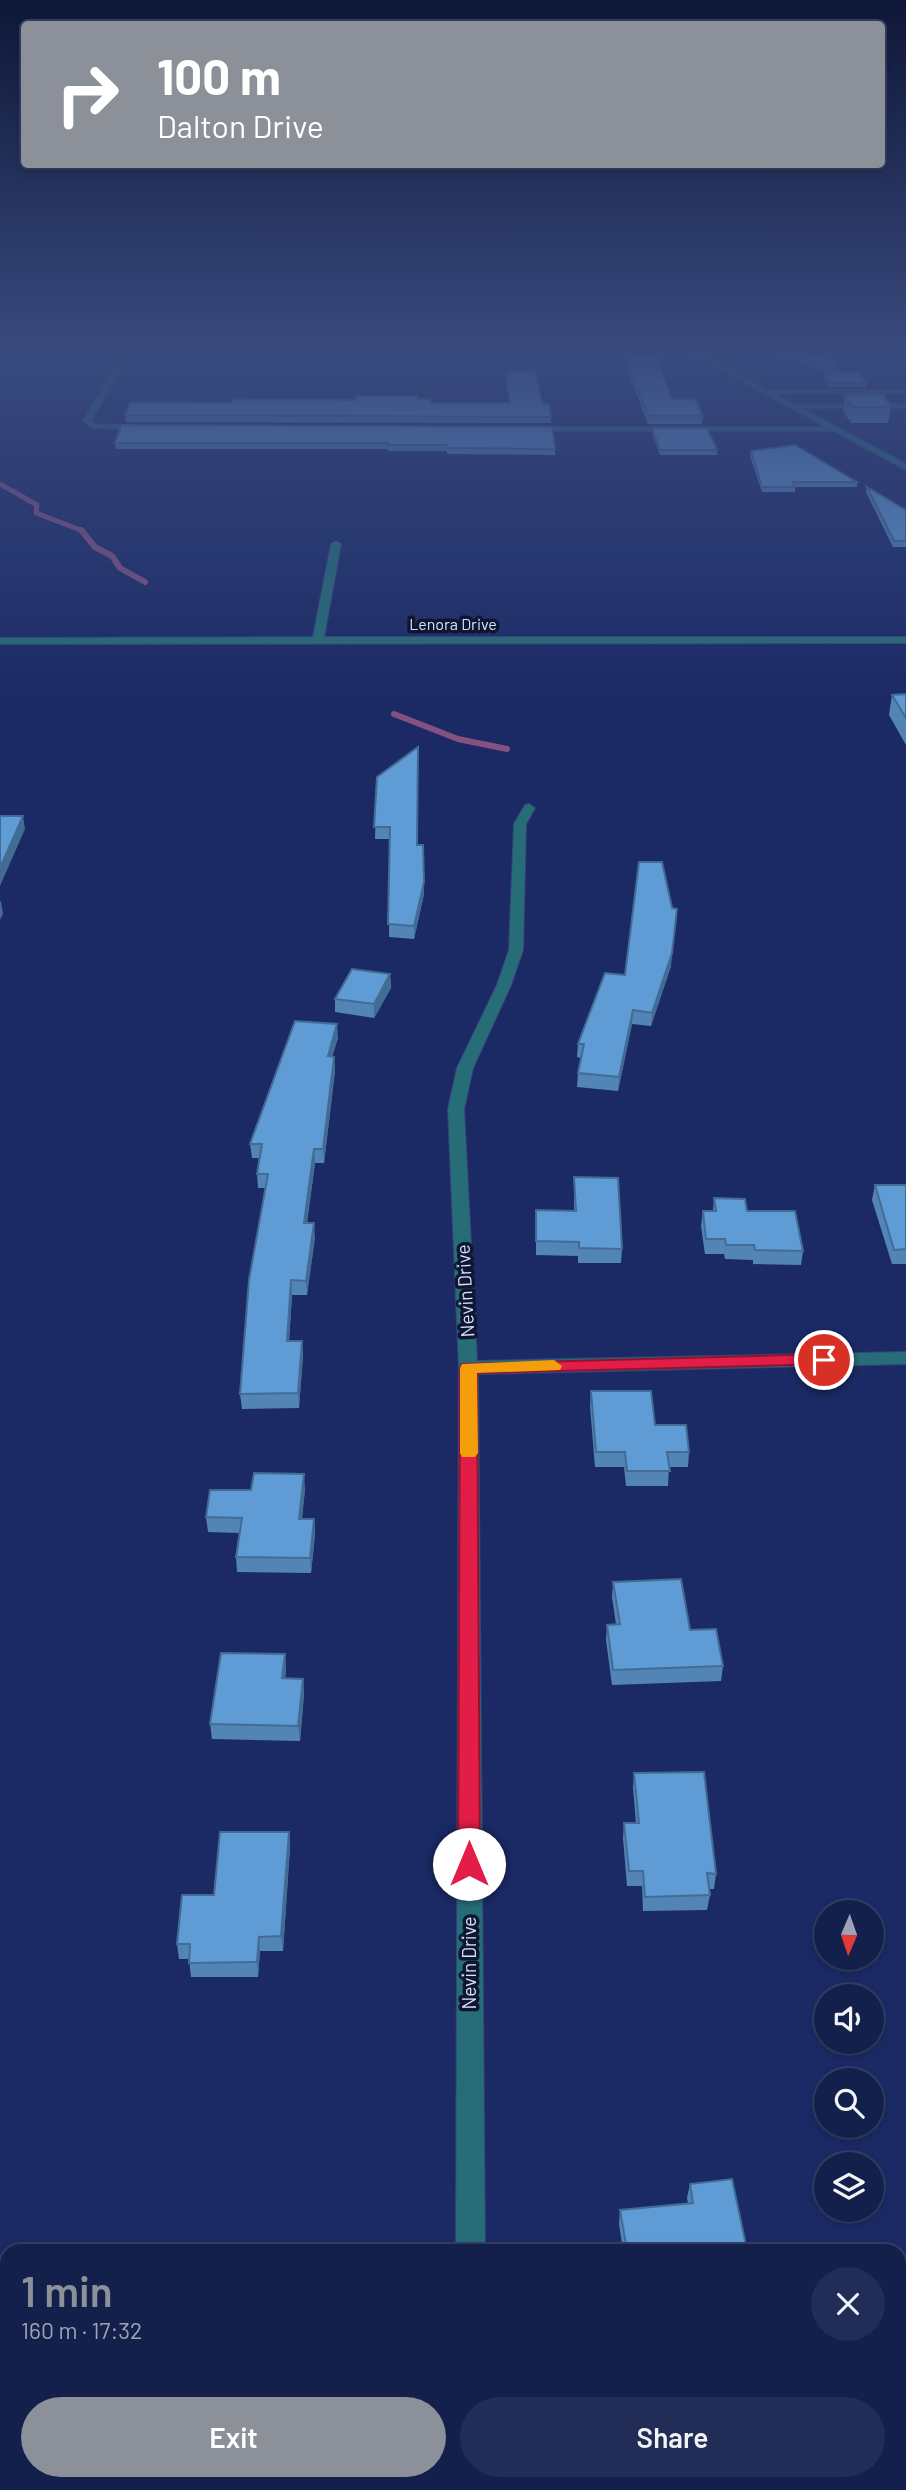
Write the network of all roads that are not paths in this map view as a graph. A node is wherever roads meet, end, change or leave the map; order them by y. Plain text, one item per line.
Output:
1 (336, 544) dead end
2 (318, 640) junction
3 (906, 640) edge
4 (0, 642) edge
5 (529, 808) dead end
6 (906, 1358) edge
7 (468, 1368) junction
8 (470, 2244) edge

1 - 2 street
2 - 3 street, Lenora Drive
2 - 4 street, Lenora Drive
5 - 7 street, Nevin Drive
6 - 7 street
7 - 8 street, Nevin Drive

